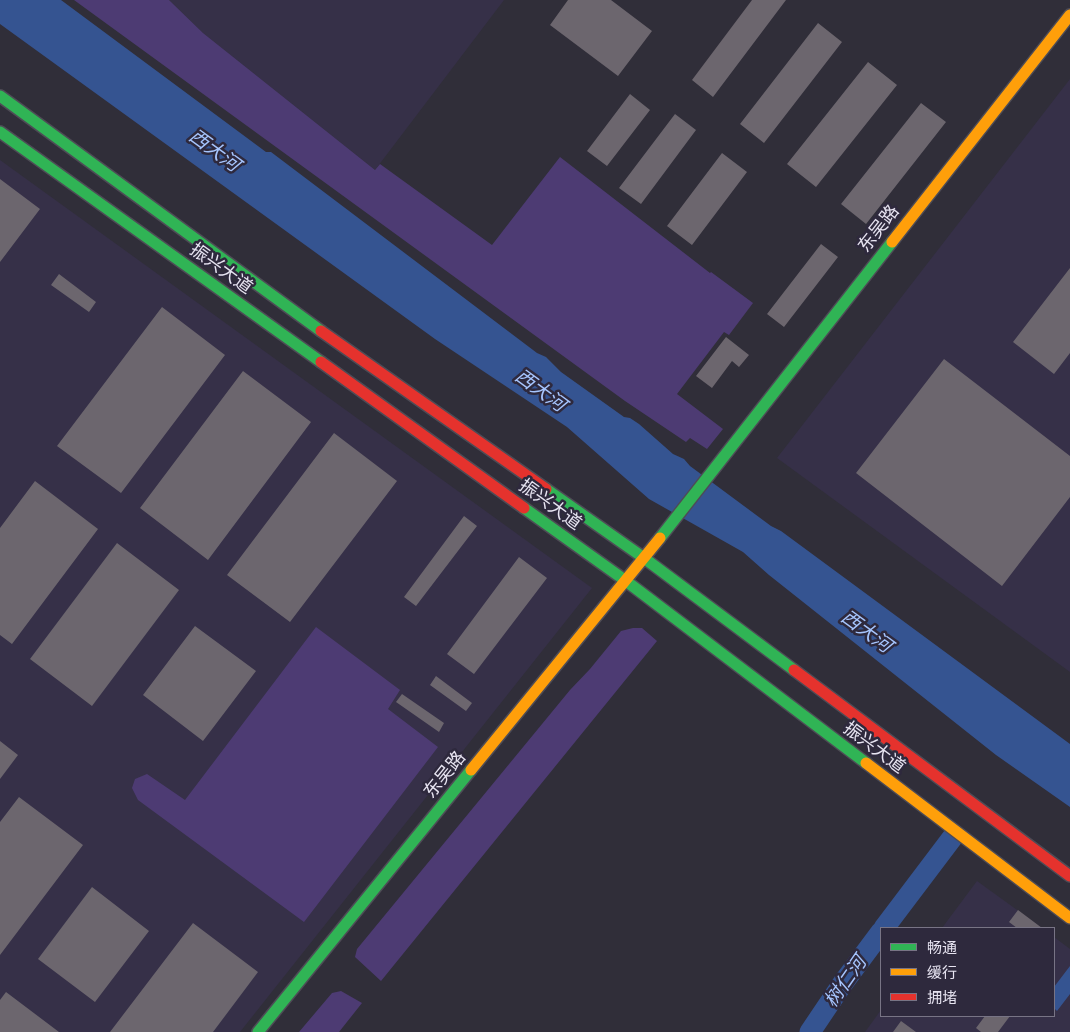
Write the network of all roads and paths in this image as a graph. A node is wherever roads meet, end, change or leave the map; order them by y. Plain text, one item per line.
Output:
1 (1070, 15) edge
2 (0, 96) edge
3 (0, 132) edge
4 (644, 558) junction
5 (626, 581) junction
6 (1070, 876) edge
7 (1070, 918) edge
8 (258, 1032) edge

1 - 4 main road, 东吴路
2 - 4 main road, 振兴大道
3 - 5 main road, 振兴大道
4 - 5 main road, 东吴路
4 - 6 main road, 振兴大道
5 - 7 main road, 振兴大道
5 - 8 main road, 东吴路

